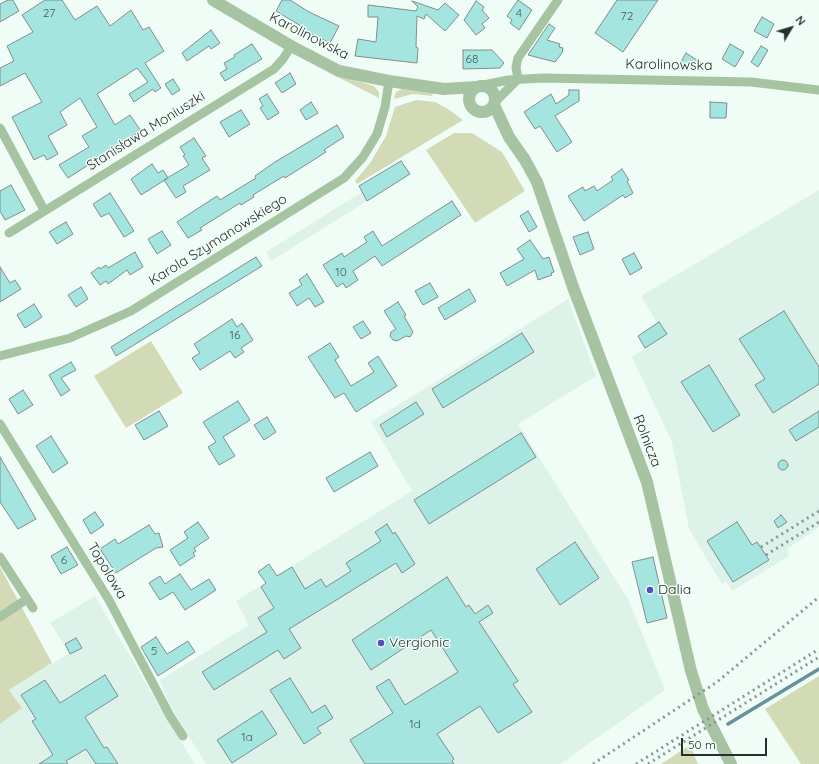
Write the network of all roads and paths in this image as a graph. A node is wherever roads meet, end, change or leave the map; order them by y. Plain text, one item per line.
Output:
1 (213, 0) edge
2 (558, 0) edge
3 (291, 46) junction
4 (518, 79) junction
5 (389, 81) junction
6 (480, 86) junction
7 (444, 89) junction
8 (819, 90) edge
9 (495, 103) junction
10 (476, 108) junction
11 (0, 128) edge
12 (509, 137) junction
13 (44, 210) junction
14 (9, 233) dead end
15 (0, 356) edge
16 (0, 424) edge
17 (0, 557) edge
18 (27, 599) junction
19 (33, 608) dead end
20 (0, 617) edge
21 (183, 736) dead end
22 (731, 764) edge

1 - 3 street, Karolinowska
2 - 4 street
3 - 5 street, Karolinowska
3 - 13 street, Stanisława Moniuszki
4 - 6 street, Karolinowska
4 - 8 street, Karolinowska
4 - 9 street
5 - 7 street, Karolinowska
5 - 15 street, Karola Szymanowskiego
6 - 7 street, Karolinowska
6 - 9 street
6 - 10 street
7 - 10 street, Karolinowska
9 - 10 street
9 - 12 street, Rolnicza
10 - 12 street, Rolnicza
11 - 13 street
12 - 22 street, Rolnicza
13 - 14 street, Stanisława Moniuszki
16 - 21 street, Topolowa
17 - 18 street
18 - 19 street
18 - 20 street

